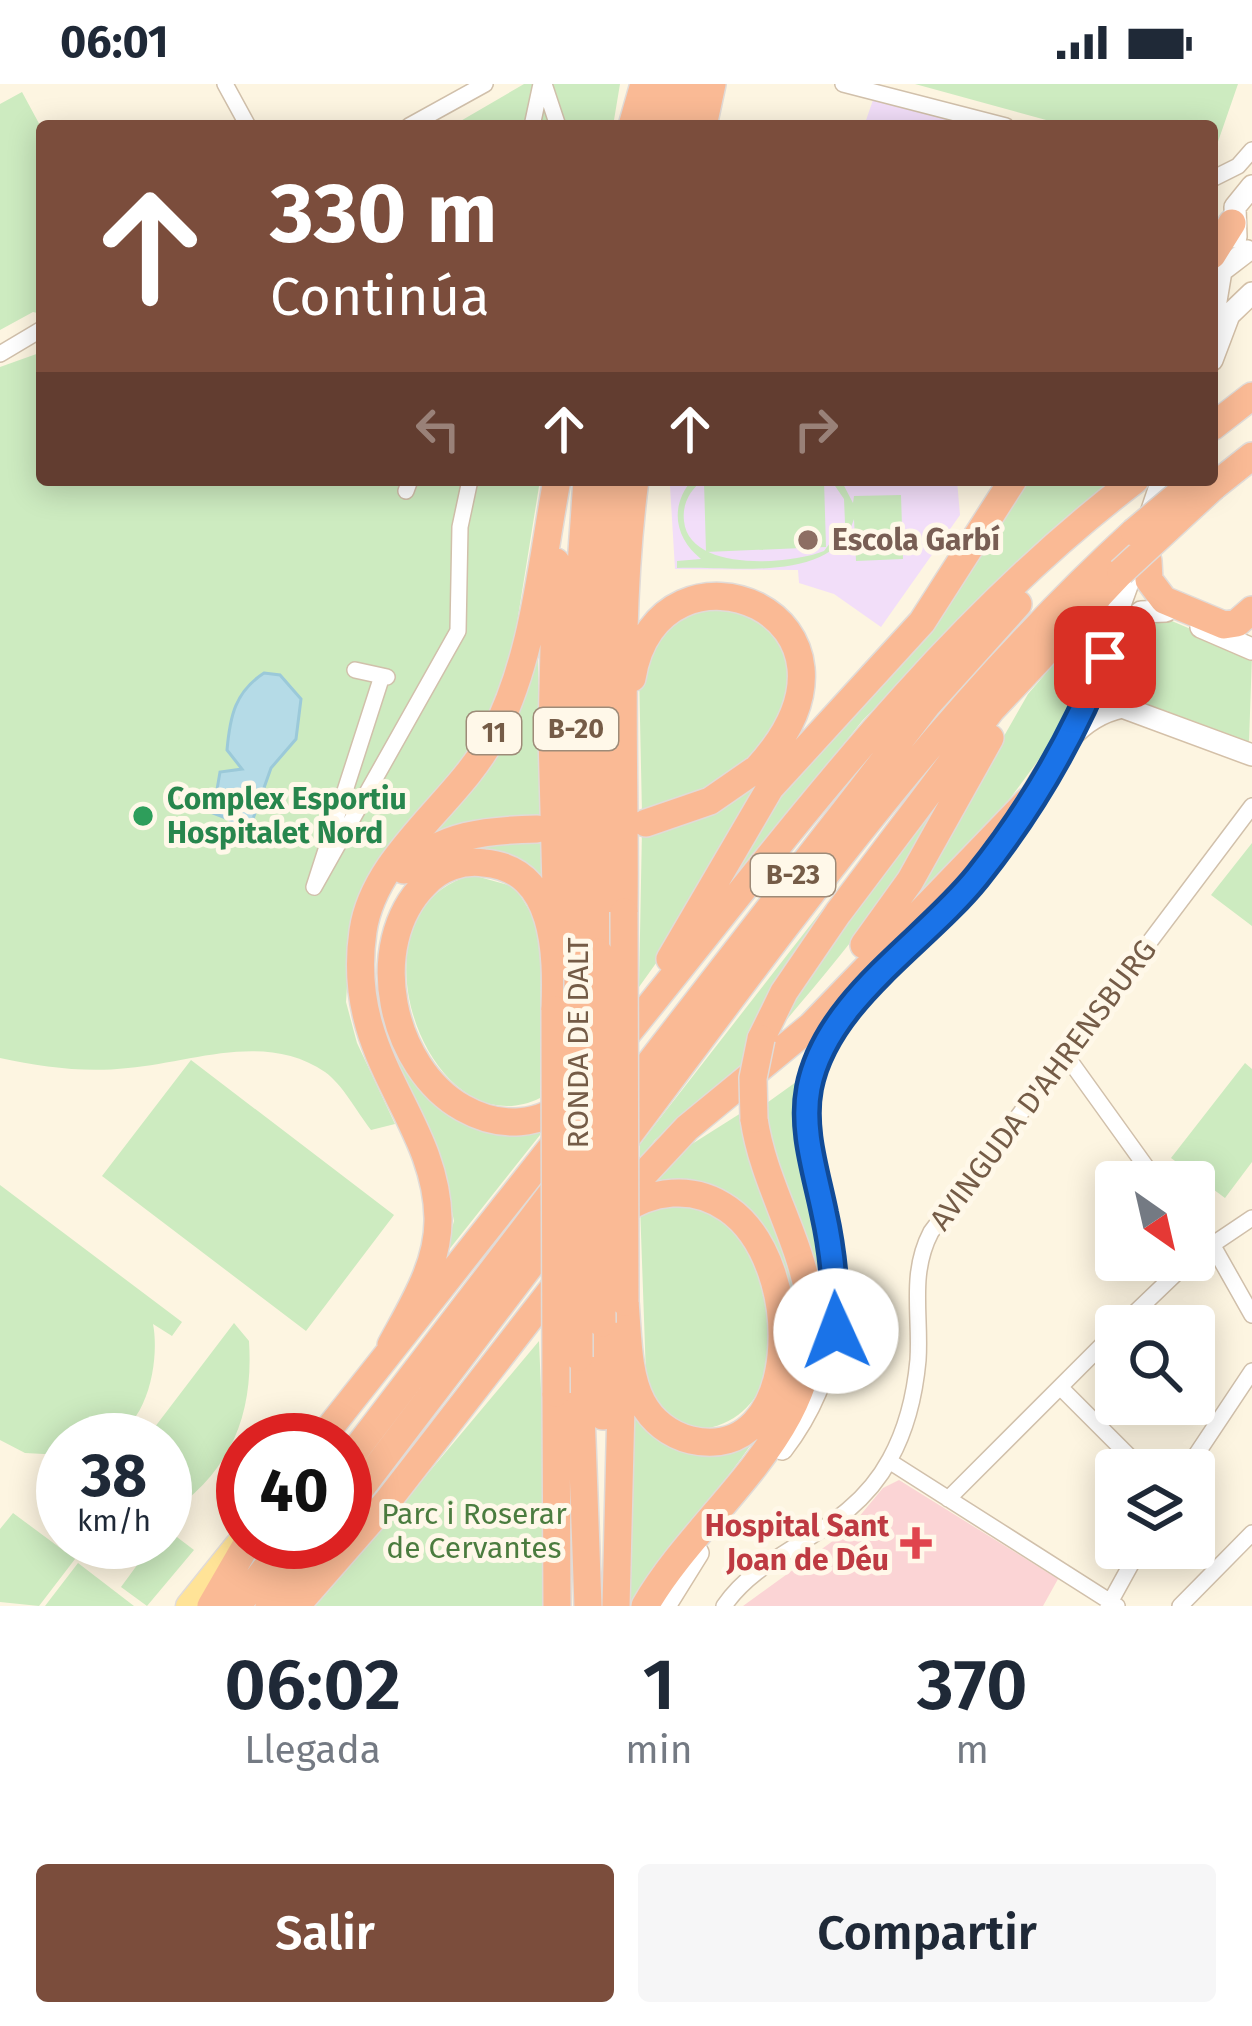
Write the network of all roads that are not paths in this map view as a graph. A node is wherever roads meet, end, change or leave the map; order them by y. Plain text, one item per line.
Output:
1 (225, 84) edge
2 (485, 84) edge
3 (542, 84) edge
4 (640, 84) edge
5 (667, 84) edge
6 (690, 84) edge
7 (712, 84) edge
8 (843, 84) edge
9 (245, 120) edge
10 (420, 120) edge
11 (533, 120) edge
12 (556, 120) edge
13 (631, 120) edge
14 (658, 120) edge
15 (681, 120) edge
16 (705, 120) edge
17 (983, 120) edge
18 (1252, 150) edge
19 (1252, 165) edge
20 (1218, 176) edge
21 (1218, 181) edge
22 (1247, 190) edge
23 (1232, 223) junction
24 (1218, 245) edge
25 (1249, 253) edge
26 (1218, 287) edge
27 (1252, 294) edge
28 (36, 333) edge
29 (1218, 344) edge
30 (0, 354) edge
31 (1252, 396) edge
32 (1218, 422) edge
33 (1252, 438) edge
34 (1252, 456) edge
35 (1218, 467) edge
36 (1218, 471) edge
37 (469, 486) edge
38 (557, 486) edge
39 (558, 486) edge
40 (587, 486) edge
41 (608, 486) edge
42 (635, 486) edge
43 (1009, 486) edge
44 (1128, 486) edge
45 (1140, 486) edge
46 (1160, 486) edge
47 (1172, 486) edge
48 (1194, 486) edge
49 (1201, 486) edge
50 (956, 575) junction
51 (1135, 575) junction
52 (1252, 610) edge
53 (1166, 611) junction
54 (1132, 620) junction
55 (1072, 622) junction
56 (1252, 649) edge
57 (355, 670) dead end
58 (1122, 706) junction
59 (627, 712) junction
60 (1075, 728) junction
61 (1252, 755) edge
62 (755, 771) junction
63 (1028, 801) junction
64 (1252, 806) edge
65 (646, 823) dead end
66 (537, 829) dead end
67 (740, 896) junction
68 (362, 953) junction
69 (567, 974) junction
70 (766, 1051) junction
71 (1065, 1054) junction
72 (511, 1122) junction
73 (1142, 1161) edge
74 (1252, 1218) edge
75 (1215, 1245) edge
76 (1215, 1250) edge
77 (562, 1276) junction
78 (1168, 1281) edge
79 (625, 1302) junction
80 (1142, 1305) edge
81 (480, 1308) junction
82 (1252, 1315) edge
83 (391, 1345) junction
84 (1095, 1351) edge
85 (1252, 1371) edge
86 (1060, 1387) junction
87 (340, 1413) edge
88 (372, 1433) edge
89 (556, 1444) junction
90 (1122, 1449) edge
91 (1200, 1449) edge
92 (889, 1461) junction
93 (372, 1469) edge
94 (749, 1490) junction
95 (948, 1498) junction
96 (708, 1518) junction
97 (1252, 1533) edge
98 (220, 1569) edge
99 (230, 1569) edge
100 (265, 1569) edge
101 (297, 1569) edge
102 (1130, 1569) edge
103 (1112, 1604) edge
104 (188, 1606) edge
105 (211, 1606) edge
106 (237, 1606) edge
107 (268, 1606) edge
108 (296, 1606) edge
109 (556, 1606) edge
110 (571, 1606) edge
111 (588, 1606) edge
112 (613, 1606) edge
113 (645, 1606) edge
114 (665, 1606) edge
115 (724, 1606) edge
116 (1180, 1606) edge

1 - 9 street
2 - 10 street
3 - 11 street
3 - 12 street
4 - 13 highway
5 - 14 highway
6 - 15 highway
7 - 16 highway
8 - 17 street
18 - 20 street
19 - 22 street
21 - 22 street
22 - 23 street
23 - 24 highway
23 - 25 street
25 - 26 street
27 - 29 street
28 - 30 street
31 - 32 highway
33 - 35 highway, B-23
34 - 36 highway
37 - 57 street
38 - 68 highway, 11
39 - 69 highway
40 - 69 highway, RONDA DE DALT / B-20
41 - 112 highway, RONDA DE DALT / B-20, bridge
42 - 59 highway
43 - 50 highway
44 - 67 highway
45 - 81 highway, B-23
46 - 51 street
47 - 51 street
48 - 81 highway, B-23, bridge
49 - 51 highway, bridge
50 - 62 highway
50 - 72 highway
51 - 52 highway
51 - 53 street
51 - 54 street
51 - 55 highway
51 - 60 street
53 - 54 street
53 - 56 street
54 - 58 street
55 - 70 highway
55 - 70 highway
58 - 60 street
58 - 61 street
59 - 62 highway
59 - 79 highway, bridge
60 - 63 street
62 - 65 highway
63 - 70 highway
63 - 94 street
64 - 71 street, AVINGUDA D'AHRENSBURG
66 - 68 highway
67 - 72 highway
67 - 83 highway
68 - 83 highway
69 - 72 highway
69 - 89 highway, bridge
69 - 111 highway, RONDA DE DALT / B-20, bridge
70 - 77 highway
70 - 96 highway, bridge
71 - 73 street
71 - 92 street, AVINGUDA D'AHRENSBURG
74 - 75 street
76 - 82 street
77 - 79 highway
77 - 108 highway
78 - 80 street
79 - 112 highway
81 - 88 highway, B-23
81 - 93 highway, B-23
83 - 87 highway
84 - 86 street
85 - 91 street
86 - 90 street
86 - 95 street
89 - 109 highway
89 - 110 highway
92 - 95 street
92 - 115 street, AVINGUDA D'AHRENSBURG
94 - 96 highway
94 - 114 street
95 - 103 street
96 - 113 highway
97 - 116 street
98 - 104 main road
99 - 105 highway
100 - 106 highway
101 - 107 highway
102 - 103 street

